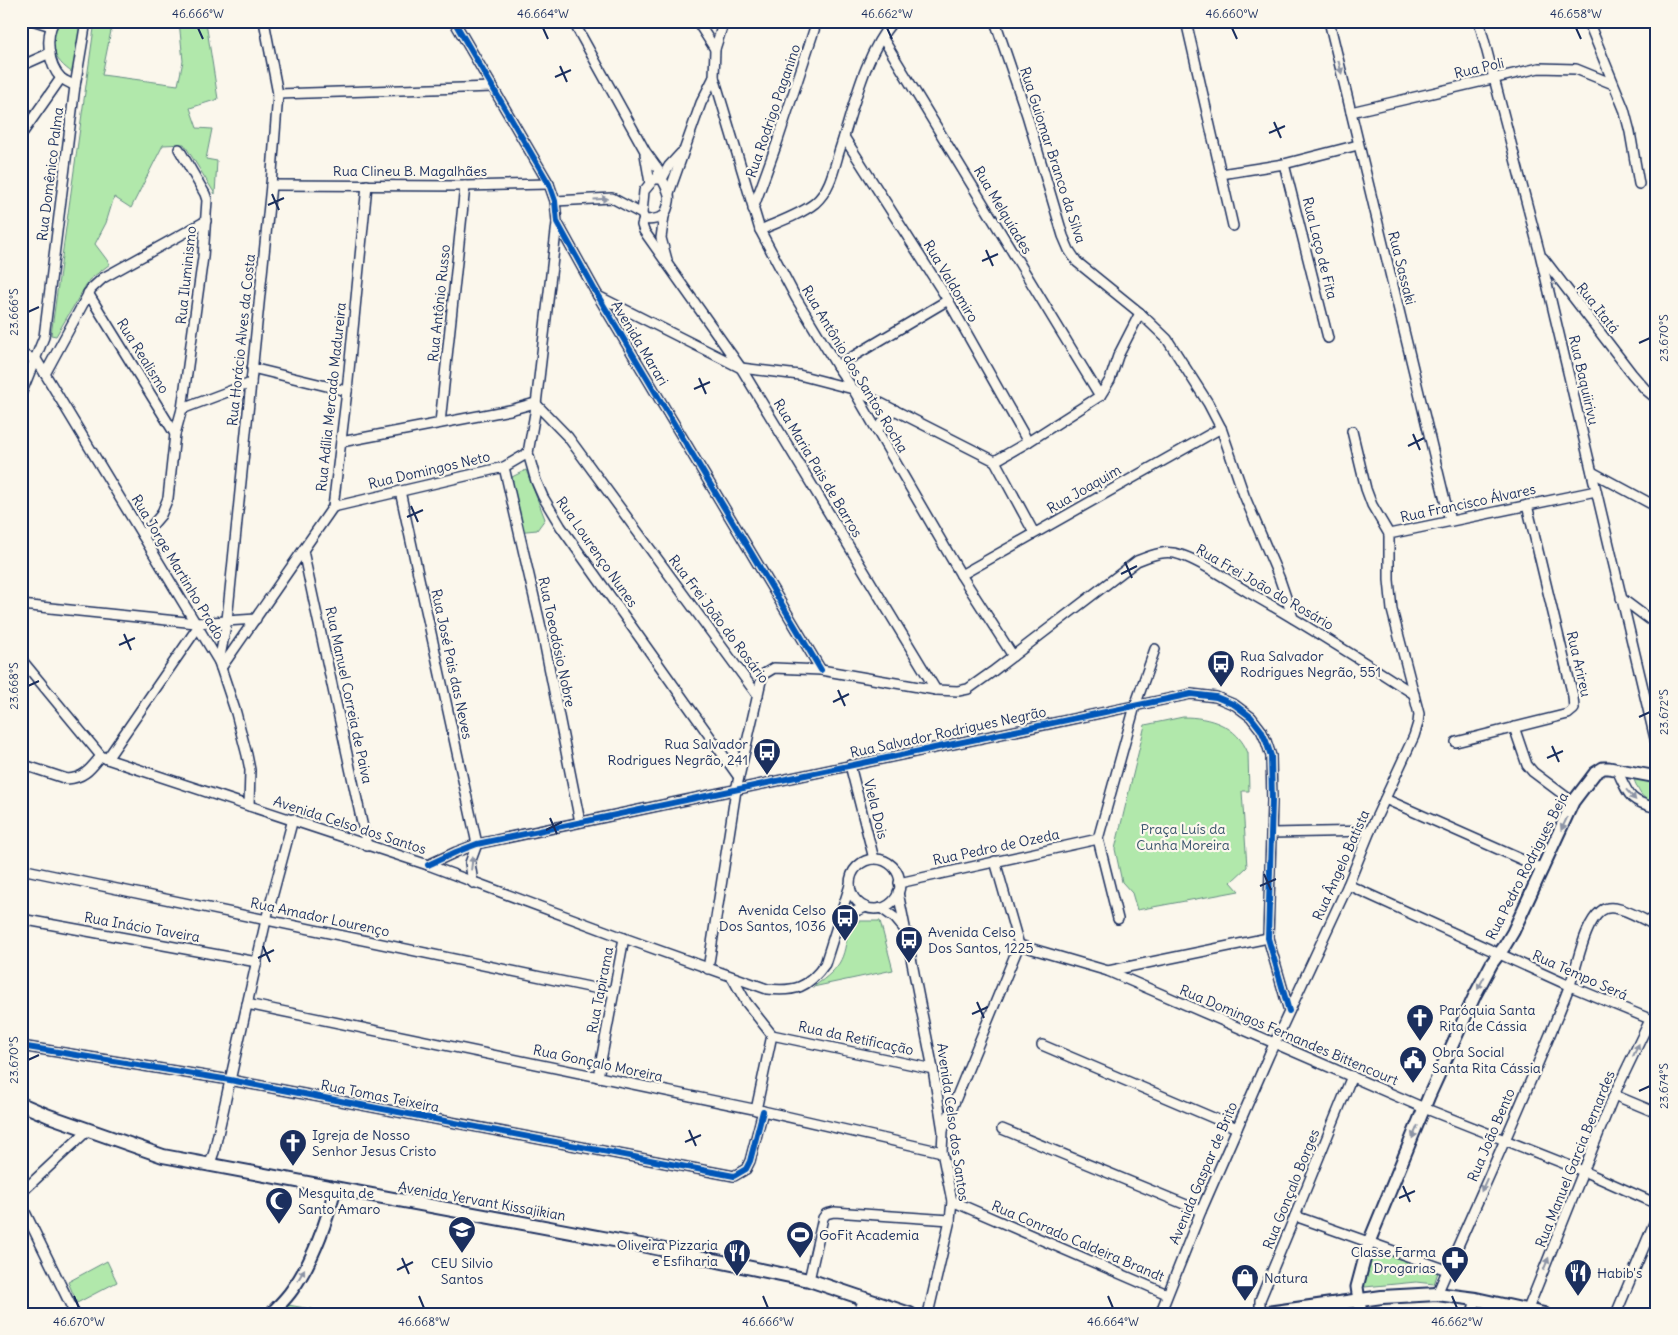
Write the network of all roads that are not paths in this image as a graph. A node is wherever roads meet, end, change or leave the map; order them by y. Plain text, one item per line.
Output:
1 (35, 21) edge
2 (86, 21) edge
3 (264, 21) edge
4 (454, 21) edge
5 (573, 21) edge
6 (697, 21) edge
7 (724, 21) edge
8 (817, 21) edge
9 (893, 21) edge
10 (995, 21) edge
11 (1186, 21) edge
12 (1329, 21) edge
13 (1479, 21) edge
14 (1588, 21) edge
15 (1652, 21) edge
16 (52, 24) edge
17 (1657, 34) edge
18 (882, 37) junction
19 (715, 49) junction
20 (50, 53) junction
21 (21, 66) edge
22 (714, 77) junction
23 (62, 78) junction
24 (1495, 79) junction
25 (1613, 84) junction
26 (75, 86) junction
27 (493, 87) junction
28 (278, 94) junction
29 (1351, 112) junction
30 (21, 135) edge
31 (844, 137) junction
32 (1358, 145) junction
33 (180, 149) dead end
34 (645, 151) junction
35 (683, 151) junction
36 (1284, 164) junction
37 (1221, 174) junction
38 (660, 179) junction
39 (650, 182) junction
40 (367, 184) junction
41 (550, 184) junction
42 (1639, 184) dead end
43 (271, 185) junction
44 (465, 186) junction
45 (669, 192) junction
46 (555, 201) junction
47 (753, 209) junction
48 (643, 216) junction
49 (664, 216) junction
50 (206, 220) junction
51 (557, 222) junction
52 (1233, 226) dead end
53 (760, 230) junction
54 (1540, 254) junction
55 (668, 265) junction
56 (88, 293) junction
57 (598, 296) junction
58 (948, 300) junction
59 (1140, 313) junction
60 (1328, 338) dead end
61 (21, 355) edge
62 (36, 359) junction
63 (837, 366) junction
64 (252, 368) junction
65 (741, 368) junction
66 (45, 374) junction
67 (251, 383) junction
68 (853, 389) junction
69 (347, 391) junction
70 (21, 394) edge
71 (1100, 396) junction
72 (1657, 399) edge
73 (535, 403) junction
74 (182, 409) junction
75 (895, 410) junction
76 (440, 423) junction
77 (1221, 428) junction
78 (877, 431) junction
79 (1352, 431) dead end
80 (175, 434) junction
81 (341, 442) junction
82 (1028, 442) junction
83 (528, 453) junction
84 (995, 461) junction
85 (504, 468) junction
86 (1592, 472) junction
87 (400, 490) junction
88 (1596, 491) junction
89 (1527, 505) junction
90 (333, 507) junction
91 (1657, 507) edge
92 (1450, 521) junction
93 (1034, 533) junction
94 (1389, 534) junction
95 (143, 536) junction
96 (303, 551) junction
97 (961, 576) junction
98 (1621, 598) junction
99 (21, 605) edge
100 (1293, 618) junction
101 (256, 619) junction
102 (227, 620) junction
103 (197, 625) junction
104 (1657, 626) edge
105 (1156, 649) dead end
106 (1012, 656) junction
107 (21, 660) edge
108 (220, 665) junction
109 (21, 669) edge
110 (821, 670) junction
111 (33, 674) junction
112 (936, 690) junction
113 (1414, 694) junction
114 (758, 696) junction
115 (1134, 706) junction
116 (1514, 728) junction
117 (1456, 742) dead end
118 (1657, 747) edge
119 (104, 758) junction
120 (21, 764) edge
121 (850, 766) junction
122 (1617, 770) junction
123 (738, 776) junction
124 (1657, 777) edge
125 (736, 790) junction
126 (1385, 799) junction
127 (1574, 802) junction
128 (249, 806) junction
129 (1657, 808) edge
130 (292, 819) junction
131 (580, 822) junction
132 (1370, 831) junction
133 (1272, 833) junction
134 (1098, 839) junction
135 (477, 844) junction
136 (367, 846) junction
137 (874, 859) junction
138 (995, 861) junction
139 (428, 865) junction
140 (21, 869) edge
141 (1543, 869) junction
142 (473, 883) junction
143 (850, 885) junction
144 (1348, 885) junction
145 (899, 887) junction
146 (866, 907) junction
147 (881, 908) junction
148 (21, 918) edge
149 (1118, 919) dead end
150 (266, 920) junction
151 (838, 926) junction
152 (1657, 926) edge
153 (908, 934) junction
154 (624, 938) junction
155 (1268, 938) junction
156 (1019, 945) junction
157 (1499, 953) junction
158 (257, 962) junction
159 (708, 968) junction
160 (1108, 971) junction
161 (732, 978) junction
162 (1570, 986) junction
163 (613, 992) junction
164 (246, 1004) junction
165 (1289, 1011) junction
166 (1653, 1021) edge
167 (772, 1035) junction
168 (1274, 1044) junction
169 (1042, 1045) dead end
170 (21, 1046) edge
171 (933, 1069) junction
172 (1352, 1076) junction
173 (598, 1077) junction
174 (230, 1080) junction
175 (1614, 1095) junction
176 (21, 1104) edge
177 (1424, 1108) junction
178 (759, 1110) junction
179 (1657, 1113) edge
180 (1237, 1128) junction
181 (1002, 1129) dead end
182 (88, 1130) junction
183 (943, 1131) junction
184 (1504, 1141) junction
185 (942, 1152) junction
186 (209, 1166) junction
187 (1583, 1171) junction
188 (335, 1189) junction
189 (21, 1195) edge
190 (952, 1201) junction
191 (21, 1204) edge
192 (1657, 1204) edge
193 (1201, 1211) junction
194 (1295, 1216) junction
195 (1657, 1216) edge
196 (950, 1220) junction
197 (1369, 1242) junction
198 (1447, 1270) junction
199 (809, 1280) junction
200 (1167, 1294) junction
201 (1437, 1294) junction
202 (864, 1300) junction
203 (1359, 1300) junction
204 (1476, 1300) junction
205 (1528, 1309) junction
206 (74, 1314) edge
207 (271, 1314) edge
208 (858, 1314) edge
209 (910, 1314) edge
210 (928, 1314) edge
211 (1160, 1314) edge
212 (1260, 1314) edge
213 (1361, 1314) edge
214 (1472, 1314) edge
215 (1544, 1314) edge
216 (1616, 1314) edge

1 - 16 street
2 - 26 street, Rua Domênico Palma
3 - 28 street, Rua Horácio Alves da Costa
4 - 27 street, Avenida Marari
5 - 34 street
6 - 19 street
7 - 19 street
8 - 47 street, Rua Rodrigo Paganino
9 - 18 street
10 - 59 street, Rua Guiomar Branco da Silva
11 - 37 street
12 -> 29 street, Rua Sassaki
13 - 24 street, Rua Baquiirivu
14 - 25 street
15 - 17 street
16 - 20 street
18 - 31 street
18 - 71 street, Rua Melquíades
19 - 22 street
20 - 21 street
20 - 23 street
22 - 35 street
22 - 47 street, Rua Antônio dos Santos Rocha
23 - 26 street
23 - 30 street
24 - 25 street, Rua Poli
24 - 29 street, Rua Poli
24 - 54 street, Rua Baquiirivu
25 - 42 street
26 - 62 street, Rua Domênico Palma
27 - 28 street
27 - 41 street, Avenida Marari
28 - 43 street, Rua Horácio Alves da Costa
29 - 32 street, Rua Sassaki
31 - 53 street
31 - 58 street, Rua Valdomiro
32 - 36 street
32 - 92 street, Rua Sassaki
33 - 50 street, Rua Iluminismo
34 - 38 street
34 - 39 street
35 - 38 street
35 - 45 street
36 - 37 street
36 - 60 street, Rua Laço de Fita
37 - 52 street
38 - 39 street
38 - 45 street
39 - 48 street
40 - 43 street, Rua Clineu B. Magalhães
40 - 44 street, Rua Clineu B. Magalhães
40 - 69 street, Rua Adília Mercado Madureira
41 - 44 street, Rua Clineu B. Magalhães
41 - 46 street, Avenida Marari
43 - 64 street, Rua Horácio Alves da Costa
44 - 76 street, Rua Antônio Russo
45 - 49 street
46 -> 48 street
46 - 51 street, Avenida Marari
47 - 53 street, Rua Antônio dos Santos Rocha
48 - 49 street
48 - 55 street, Rua Maria Pais de Barros
49 - 55 street, Rua Maria Pais de Barros
50 - 56 street
50 - 74 street, Rua Iluminismo
51 - 57 street, Avenida Marari
51 - 73 street, Rua Lourenço Nunes
53 - 63 street, Rua Antônio dos Santos Rocha
54 - 72 street, Rua Itatá
54 - 86 street, Rua Baquiirivu
55 - 65 street, Rua Maria Pais de Barros
56 - 66 street
56 - 80 street, Rua Realismo
57 - 65 street
57 - 110 street, Avenida Marari
58 - 63 street
58 - 82 street, Rua Valdomiro
59 - 71 street
59 - 77 street, Rua Guiomar Branco da Silva
61 - 62 street
62 - 66 street, Rua Jorge Martinho Prado
62 - 70 street, Rua Domênico Palma
63 - 68 street, Rua Antônio dos Santos Rocha
64 - 67 street, Rua Horácio Alves da Costa
64 - 69 street
65 - 68 street
65 - 112 street, Rua Maria Pais de Barros
66 - 95 street, Rua Jorge Martinho Prado
67 - 74 street
67 - 102 street, Rua Horácio Alves da Costa
68 - 75 street
68 - 78 street, Rua Antônio dos Santos Rocha
69 - 81 street, Rua Adília Mercado Madureira
71 - 82 street
73 - 76 street
73 - 83 street, Rua Lourenço Nunes
73 - 114 street, Rua Frei João do Rosário
74 - 80 street, Rua Iluminismo
75 - 78 street
75 - 84 street
76 - 81 street
77 - 93 street, Rua Joaquim
77 - 100 street, Rua Guiomar Branco da Silva
78 - 97 street, Rua Antônio dos Santos Rocha
79 - 94 street
80 - 95 street, Rua Iluminismo
81 - 90 street, Rua Adília Mercado Madureira
82 - 84 street
83 - 85 street, Rua Domingos Neto
83 - 123 street, Rua Lourenço Nunes
84 - 93 street
85 - 87 street, Rua Domingos Neto
85 - 131 street, Rua Toeodósio Nobre
86 - 88 street, Rua Baquiirivu
86 - 91 street
87 - 90 street, Rua Domingos Neto
87 - 135 street, Rua José Pais das Neves
88 - 89 street, Rua Francisco Álvares
88 - 98 street, Rua Baquiirivu
89 - 92 street, Rua Francisco Álvares
89 - 116 street, Rua Arireu
90 - 96 street, Rua Adília Mercado Madureira
92 - 94 street, Rua Francisco Álvares
93 - 97 street, Rua Joaquim
94 - 113 street, Rua Francisco Álvares
95 - 103 street, Rua Jorge Martinho Prado
96 - 101 street, Rua Adília Mercado Madureira
96 - 136 street, Rua Manuel Correia de Paiva
97 - 106 street, Rua Antônio dos Santos Rocha
98 - 104 street
98 - 118 street, Rua Baquiirivu
99 - 103 street
100 - 106 street, Rua Frei João do Rosário
100 - 113 street, Rua Frei João do Rosário
101 - 102 street
101 - 108 street, Rua Adília Mercado Madureira
102 - 103 street
102 - 108 street, Rua Horácio Alves da Costa
103 - 108 street, Rua Jorge Martinho Prado
103 - 119 street
105 - 115 street
106 - 112 street, Rua Frei João do Rosário
107 - 111 street
108 - 128 street, Rua Jorge Martinho Prado
109 - 111 street
110 - 112 street, Rua Frei João do Rosário
110 - 114 street, Rua Frei João do Rosário
111 - 119 street
113 - 126 street, Rua Ângelo Batista
114 - 123 street
115 - 121 street, Rua Salvador Rodrigues Negrão
115 - 133 street, Rua Salvador Rodrigues Negrão
115 - 134 street
116 - 117 street, Rua Arireu
116 - 127 street
119 - 120 street
119 - 128 street, Avenida Celso dos Santos
121 - 125 street, Rua Salvador Rodrigues Negrão
121 - 137 street, Viela Dois
122 - 124 street
122 - 127 street, Rua Pedro Rodrigues Beja
122 -> 129 street
123 - 125 street
125 - 131 street, Rua Salvador Rodrigues Negrão
125 - 159 street
126 - 132 street, Rua Ângelo Batista
126 - 141 street
127 -> 141 street, Rua Pedro Rodrigues Beja
128 - 130 street, Avenida Celso dos Santos
130 - 136 street, Avenida Celso dos Santos
130 - 150 street
131 - 135 street, Rua Salvador Rodrigues Negrão
132 - 133 street
132 - 144 street, Rua Ângelo Batista
133 - 155 street, Rua Salvador Rodrigues Negrão
134 - 138 street, Rua Pedro de Ozeda
134 - 149 street
135 - 139 street, Rua Salvador Rodrigues Negrão
142 -> 135 street
136 - 139 street, Avenida Celso dos Santos
137 - 143 street
137 - 145 street
138 - 145 street, Rua Pedro de Ozeda
138 - 156 street
139 - 142 street, Avenida Celso dos Santos
140 - 150 street, Rua Amador Lourenço
141 - 157 street, Rua Pedro Rodrigues Beja
142 - 154 street, Avenida Celso dos Santos
143 - 146 street
143 - 151 street, Avenida Celso dos Santos
144 - 157 street, Rua Tempo Será
144 - 165 street, Rua Ângelo Batista
145 - 147 street
145 - 153 street, Avenida Celso dos Santos
146 - 147 street
146 - 151 street
147 - 153 street
148 - 158 street, Rua Inácio Taveira
150 - 158 street
150 - 163 street, Rua Amador Lourenço
151 - 161 street, Avenida Celso dos Santos
152 - 162 street, Rua João Bento
153 - 171 street, Avenida Celso dos Santos
154 - 159 street, Avenida Celso dos Santos
154 - 163 street, Rua Tapirama
155 - 160 street
155 - 165 street, Rua Salvador Rodrigues Negrão
156 - 160 street, Rua Domingos Fernandes Bittencourt
156 - 183 street
157 - 162 street, Rua Tempo Será
157 -> 177 street, Rua Pedro Rodrigues Beja
158 - 164 street
159 - 161 street, Avenida Celso dos Santos
160 - 168 street, Rua Domingos Fernandes Bittencourt
161 - 167 street
162 - 166 street, Rua Tempo Será
162 - 184 street, Rua João Bento
163 - 173 street, Rua Tapirama
164 - 173 street, Rua Gonçalo Moreira
164 - 174 street
165 - 168 street, Rua Ângelo Batista
175 -> 166 street, Rua Manuel Garcia Bernardes
167 - 171 street, Rua da Retificação
167 - 178 street
168 - 172 street, Rua Domingos Fernandes Bittencourt
168 - 180 street, Avenida Gaspar de Brito
169 - 180 street
170 - 174 street, Rua Tomas Teixeira
171 - 183 street, Avenida Celso dos Santos
172 - 177 street, Rua Domingos Fernandes Bittencourt
172 - 194 street, Rua Gonçalo Borges
173 - 178 street, Rua Gonçalo Moreira
174 - 178 street, Rua Tomas Teixeira
174 - 186 street
175 - 179 street
175 - 187 street, Rua Manuel Garcia Bernardes
176 - 182 main road, Avenida Yervant Kissajikian
177 - 184 street, Rua Domingos Fernandes Bittencourt
177 -> 197 street, Rua Pedro Rodrigues Beja
178 - 185 street, Rua Gonçalo Moreira
180 - 193 street, Avenida Gaspar de Brito
181 - 193 street
182 - 186 main road, Avenida Yervant Kissajikian
182 - 189 street
183 - 185 street, Avenida Celso dos Santos
184 - 187 street, Rua Domingos Fernandes Bittencourt
184 -> 198 street, Rua João Bento
185 - 190 street, Avenida Celso dos Santos
186 - 188 main road, Avenida Yervant Kissajikian
187 - 192 street, Rua Domingos Fernandes Bittencourt
205 -> 187 street, Rua Manuel Garcia Bernardes
188 - 199 main road, Avenida Yervant Kissajikian
207 -> 188 street
190 - 196 street, Avenida Celso dos Santos
190 - 200 street, Rua Conrado Caldeira Brandt
191 - 206 street
193 - 200 street, Avenida Gaspar de Brito
194 - 197 street
194 - 212 street, Rua Gonçalo Borges
195 - 216 street
196 - 199 street
196 - 210 street, Avenida Celso dos Santos
197 - 198 street
197 - 203 street, Rua Pedro Rodrigues Beja
198 - 201 street, Rua João Bento
199 - 202 main road, Avenida Yervant Kissajikian
200 - 211 street, Avenida Gaspar de Brito
201 - 203 main road
201 - 204 main road
202 - 208 street
202 - 209 main road, Avenida Yervant Kissajikian
203 - 212 main road
203 - 213 street, Rua Pedro Rodrigues Beja
204 - 205 main road
204 - 214 street
205 - 215 main road

